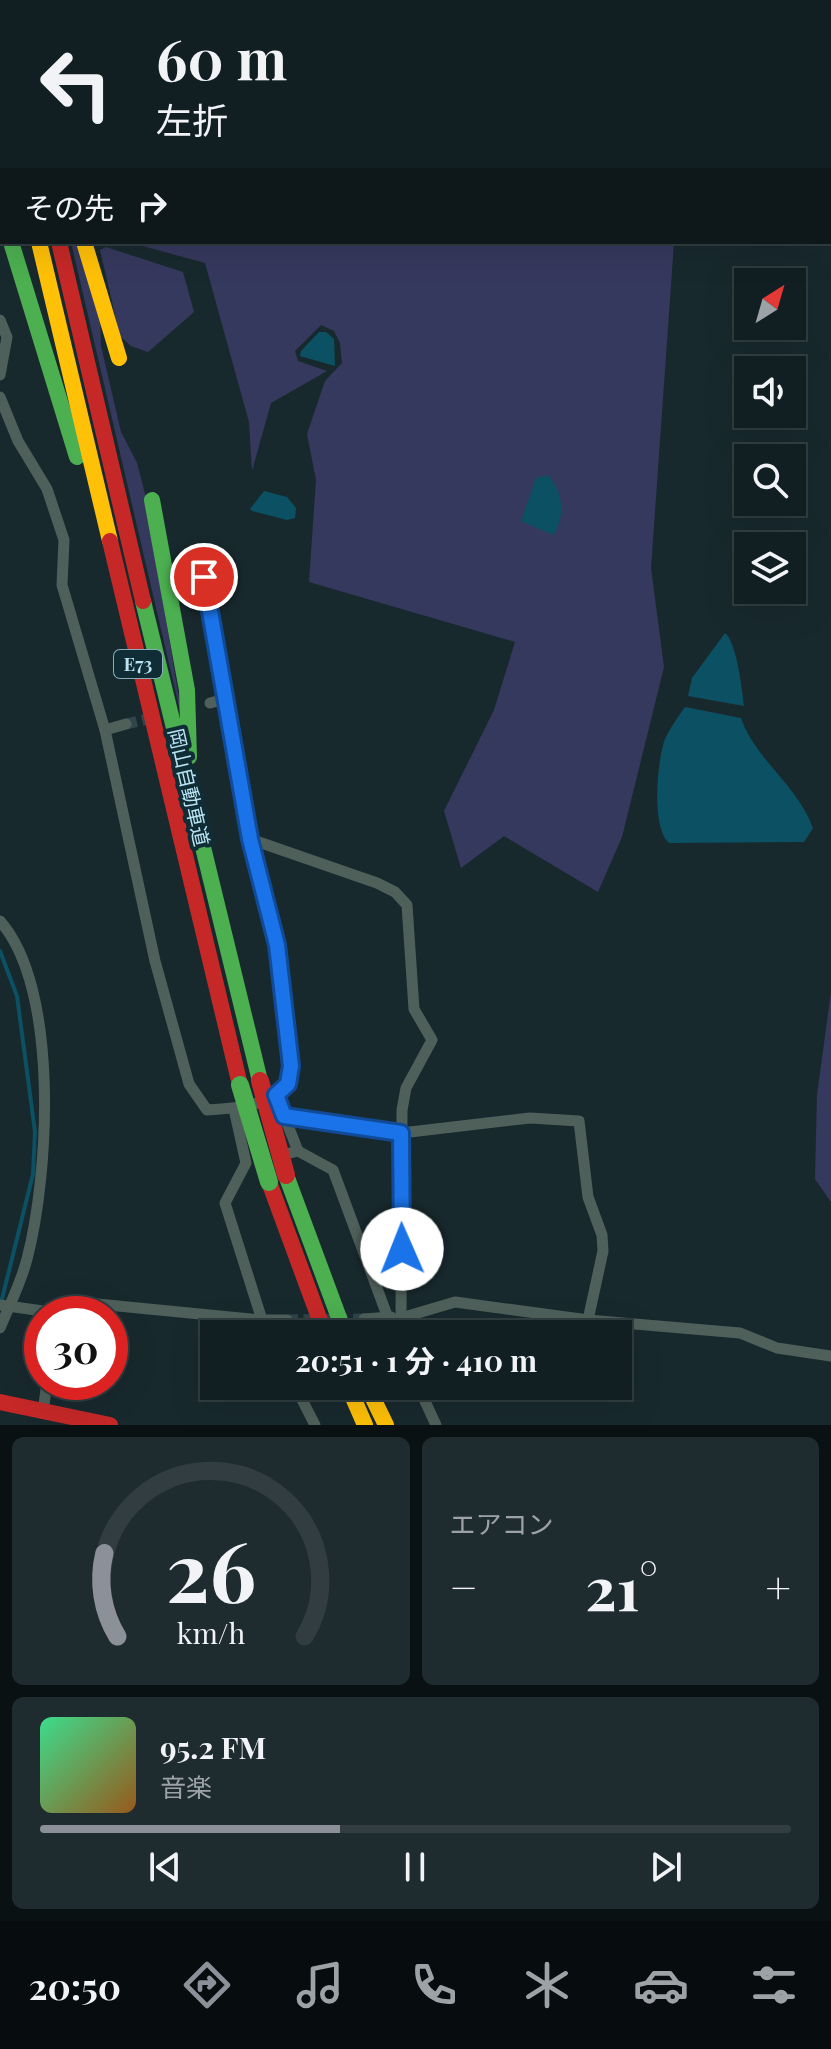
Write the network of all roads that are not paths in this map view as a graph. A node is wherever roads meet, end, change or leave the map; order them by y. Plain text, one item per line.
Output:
1 (12, 244) edge
2 (39, 244) edge
3 (59, 244) edge
4 (85, 244) edge
5 (0, 320) edge
6 (119, 358) dead end
7 (0, 375) edge
8 (0, 397) edge
9 (152, 500) dead end
10 (204, 577) dead end
11 (138, 660) junction
12 (225, 699) junction
13 (210, 703) dead end
14 (126, 724) tunnel mouth
15 (105, 730) junction
16 (191, 805) junction
17 (250, 839) junction
18 (0, 921) edge
19 (276, 1095) junction
20 (234, 1109) junction
21 (284, 1116) junction
22 (401, 1133) junction
23 (298, 1151) junction
24 (246, 1163) junction
25 (278, 1179) junction
26 (4, 1305) edge
27 (24, 1308) edge
28 (128, 1309) edge
29 (385, 1316) junction
30 (401, 1318) junction
31 (364, 1319) tunnel mouth
32 (262, 1320) joint
33 (321, 1320) edge
34 (339, 1320) edge
35 (387, 1320) edge
36 (588, 1320) joint
37 (632, 1324) edge
38 (0, 1328) edge
39 (831, 1356) edge
40 (45, 1400) edge
41 (302, 1400) edge
42 (354, 1400) edge
43 (374, 1400) edge
44 (424, 1400) edge
45 (0, 1402) edge
46 (43, 1412) junction
47 (110, 1425) edge
48 (315, 1425) edge
49 (365, 1425) edge
50 (386, 1425) edge
51 (436, 1425) edge

1 - 11 main road
2 - 11 main road, 岡山自動車道 / E73
3 - 16 main road, 岡山自動車道 / E73
4 - 6 main road
5 - 7 street
8 - 15 street
9 - 16 main road
10 - 12 street
11 - 25 main road, 岡山自動車道 / E73, bridge
12 - 13 street
12 - 17 street
14 - 15 street
15 - 20 street
16 - 25 main road, 岡山自動車道 / E73, bridge
17 - 19 street
17 - 22 street
18 - 26 street
19 - 20 street
19 - 21 street
20 - 24 street
21 - 22 street
21 - 23 street
22 - 30 street
22 - 36 street
23 - 24 street
23 - 29 street
24 - 32 street
25 - 33 main road, 岡山自動車道 / E73
25 - 34 main road, 岡山自動車道 / E73
26 - 27 street
26 - 38 street
28 - 32 street
29 - 30 street
29 - 31 street
29 - 35 street
30 - 36 street
37 - 39 street
40 - 46 street
41 - 48 street
42 - 49 main road
43 - 50 main road
44 - 51 street
45 - 46 main road
46 - 47 main road

